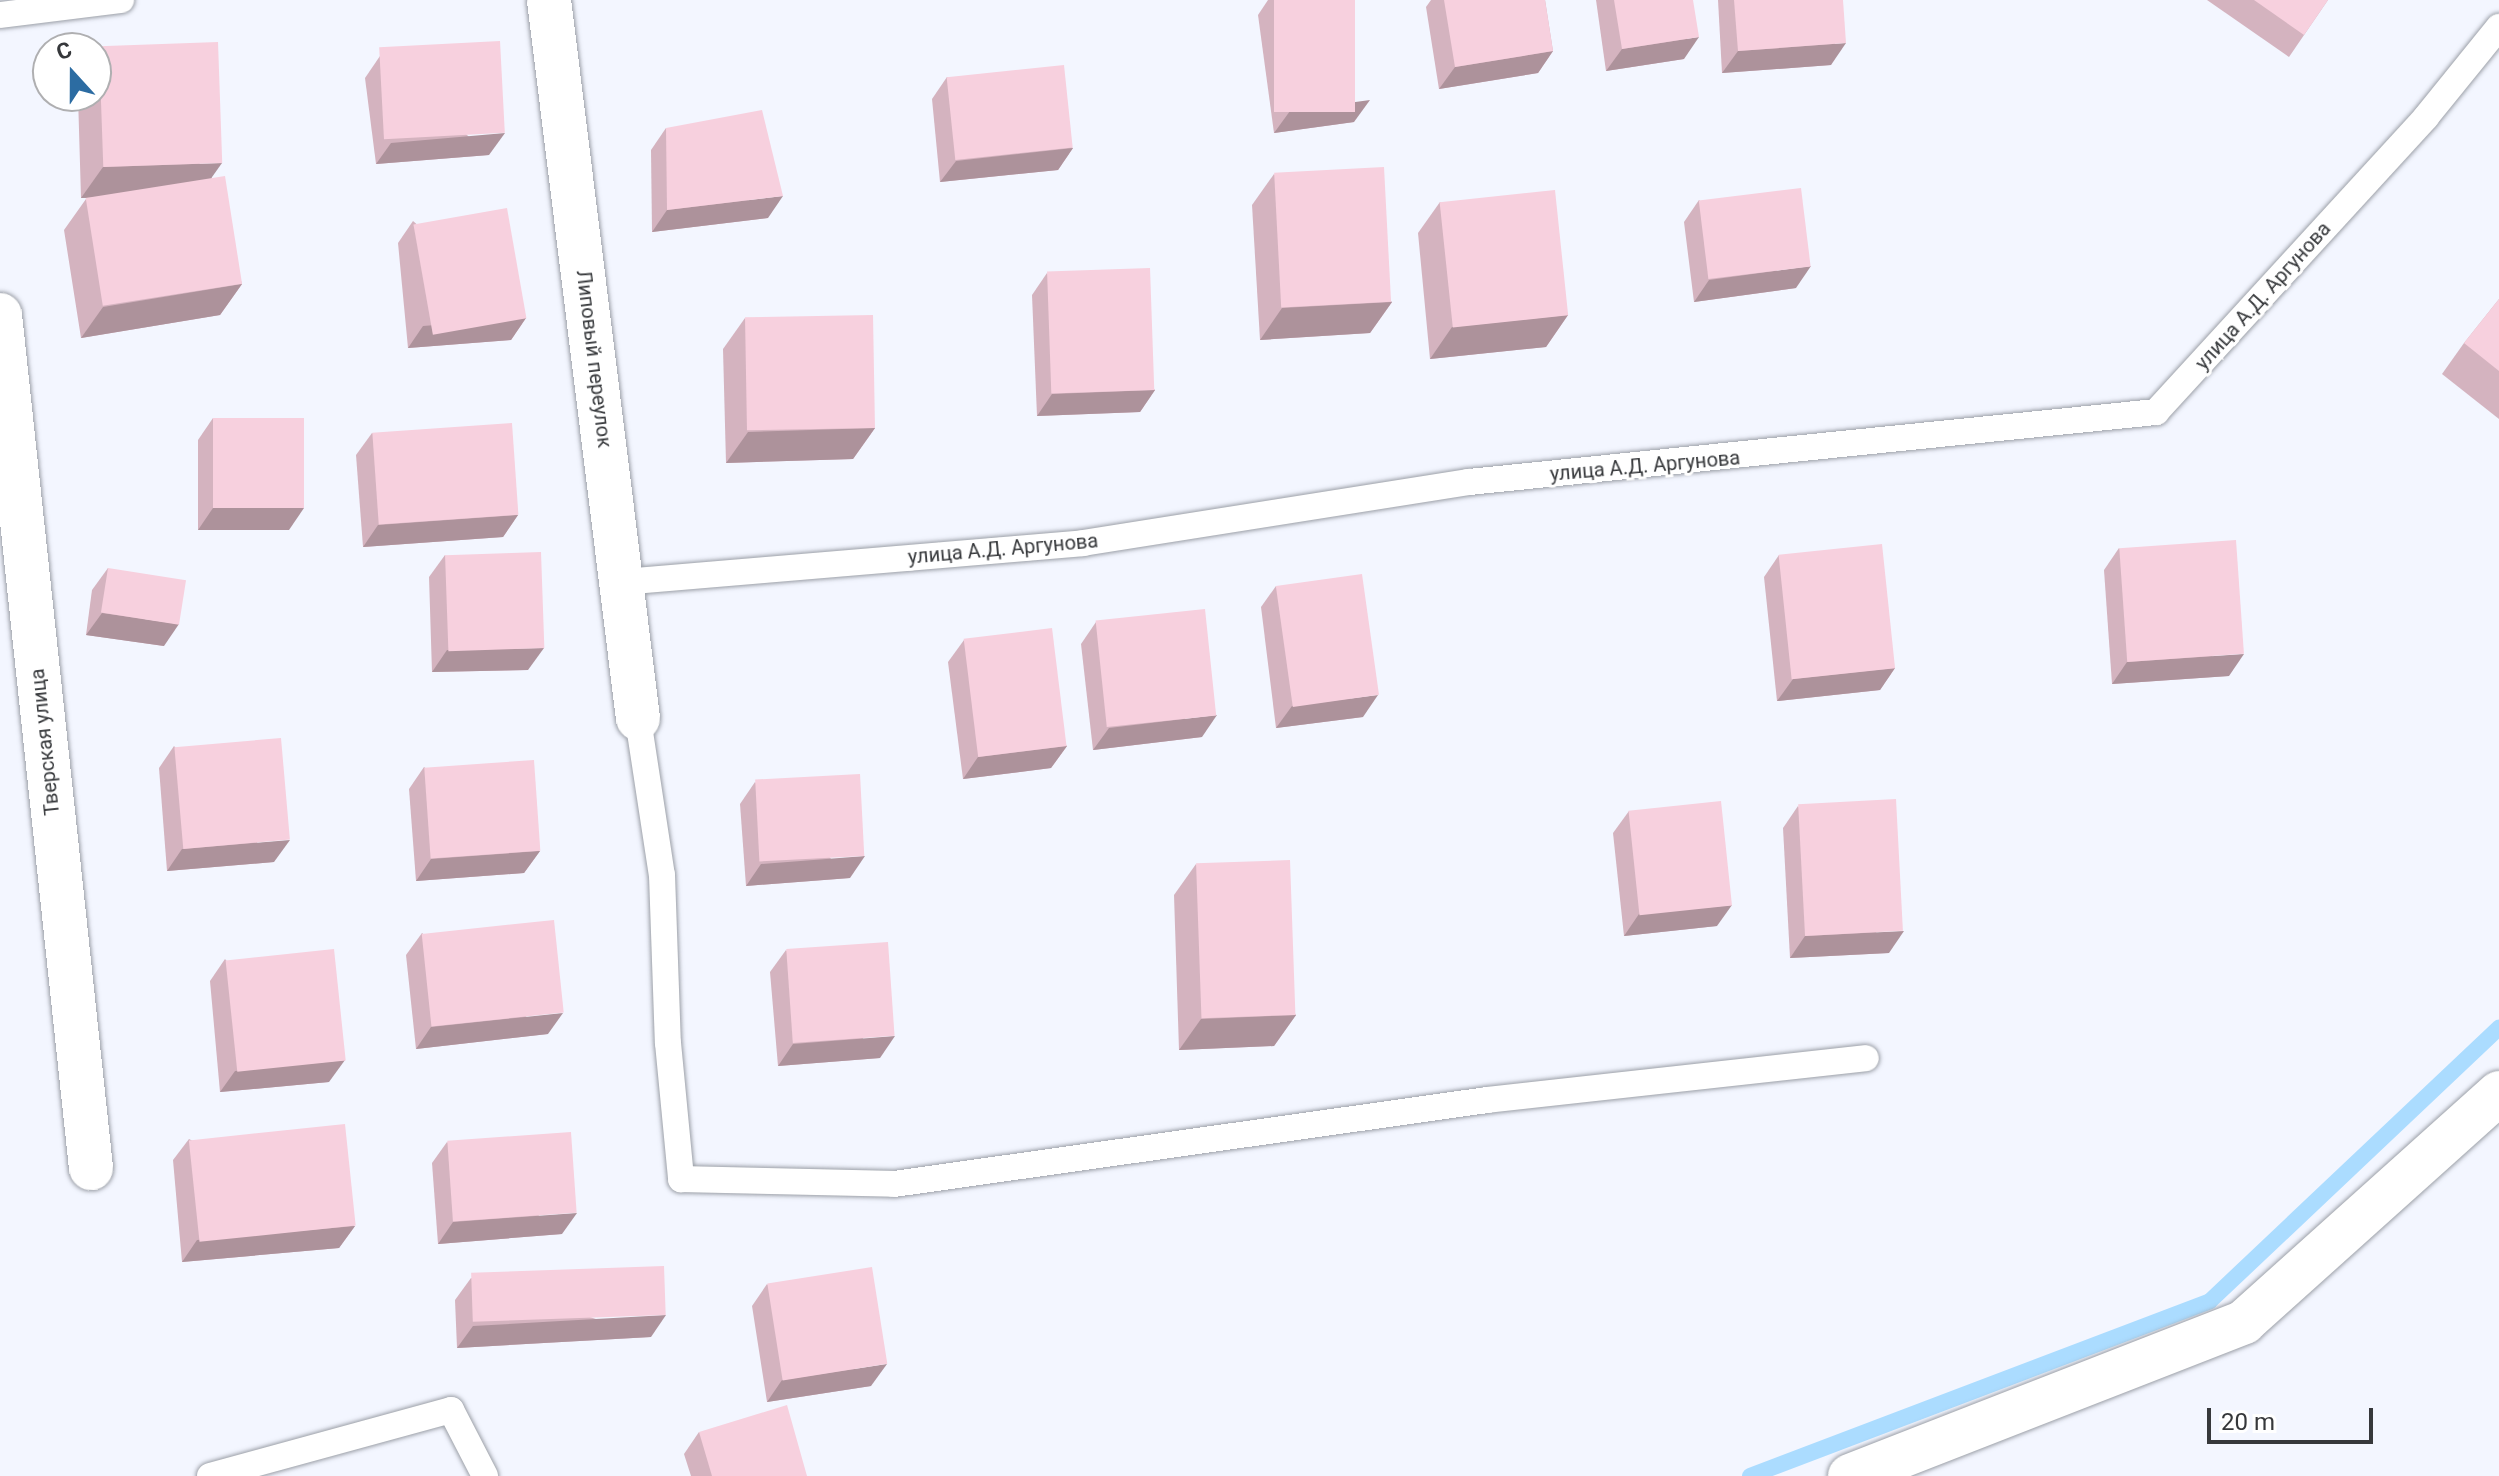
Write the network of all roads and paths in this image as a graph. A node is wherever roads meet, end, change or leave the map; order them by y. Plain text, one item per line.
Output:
1 (121, 0) edge
2 (549, 0) edge
3 (0, 15) edge
4 (2499, 27) edge
5 (0, 315) edge
6 (622, 582) junction
7 (638, 719) joint
8 (1866, 1058) dead end
9 (2499, 1093) edge
10 (91, 1168) dead end
11 (210, 1476) edge
12 (485, 1476) edge
13 (1850, 1476) edge

1 - 3 lane
2 - 6 street, Липовый переулок
4 - 6 lane, улица А.Д. Аргунова
5 - 10 street, Тверская улица
6 - 7 street, Липовый переулок
7 - 8 lane
9 - 13 street
11 - 12 lane

